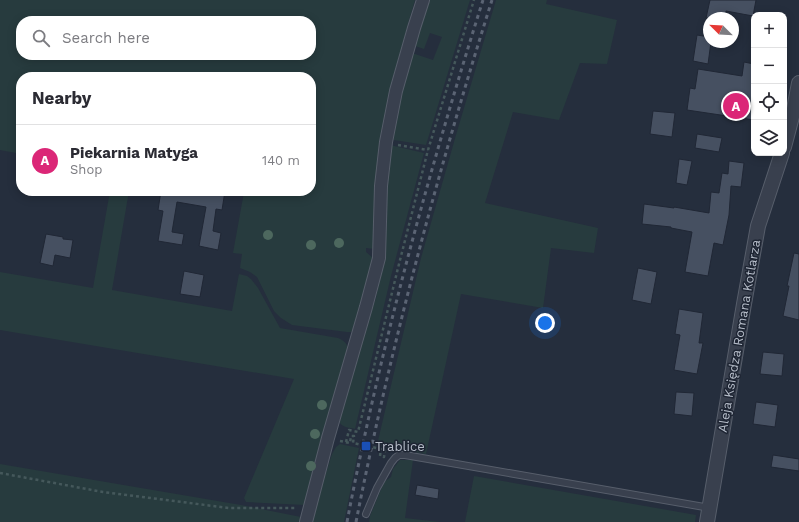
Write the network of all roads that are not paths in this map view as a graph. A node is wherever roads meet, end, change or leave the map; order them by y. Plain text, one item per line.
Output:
1 (423, 0) edge
2 (799, 83) edge
3 (787, 135) edge
4 (781, 156) edge
5 (710, 508) junction
6 (366, 514) dead end
7 (306, 522) edge
8 (707, 522) edge

1 - 7 street
2 - 3 street
4 - 5 street, Aleja Księdza Romana Kotlarza
5 - 6 lane
5 - 8 street, Aleja Księdza Romana Kotlarza

